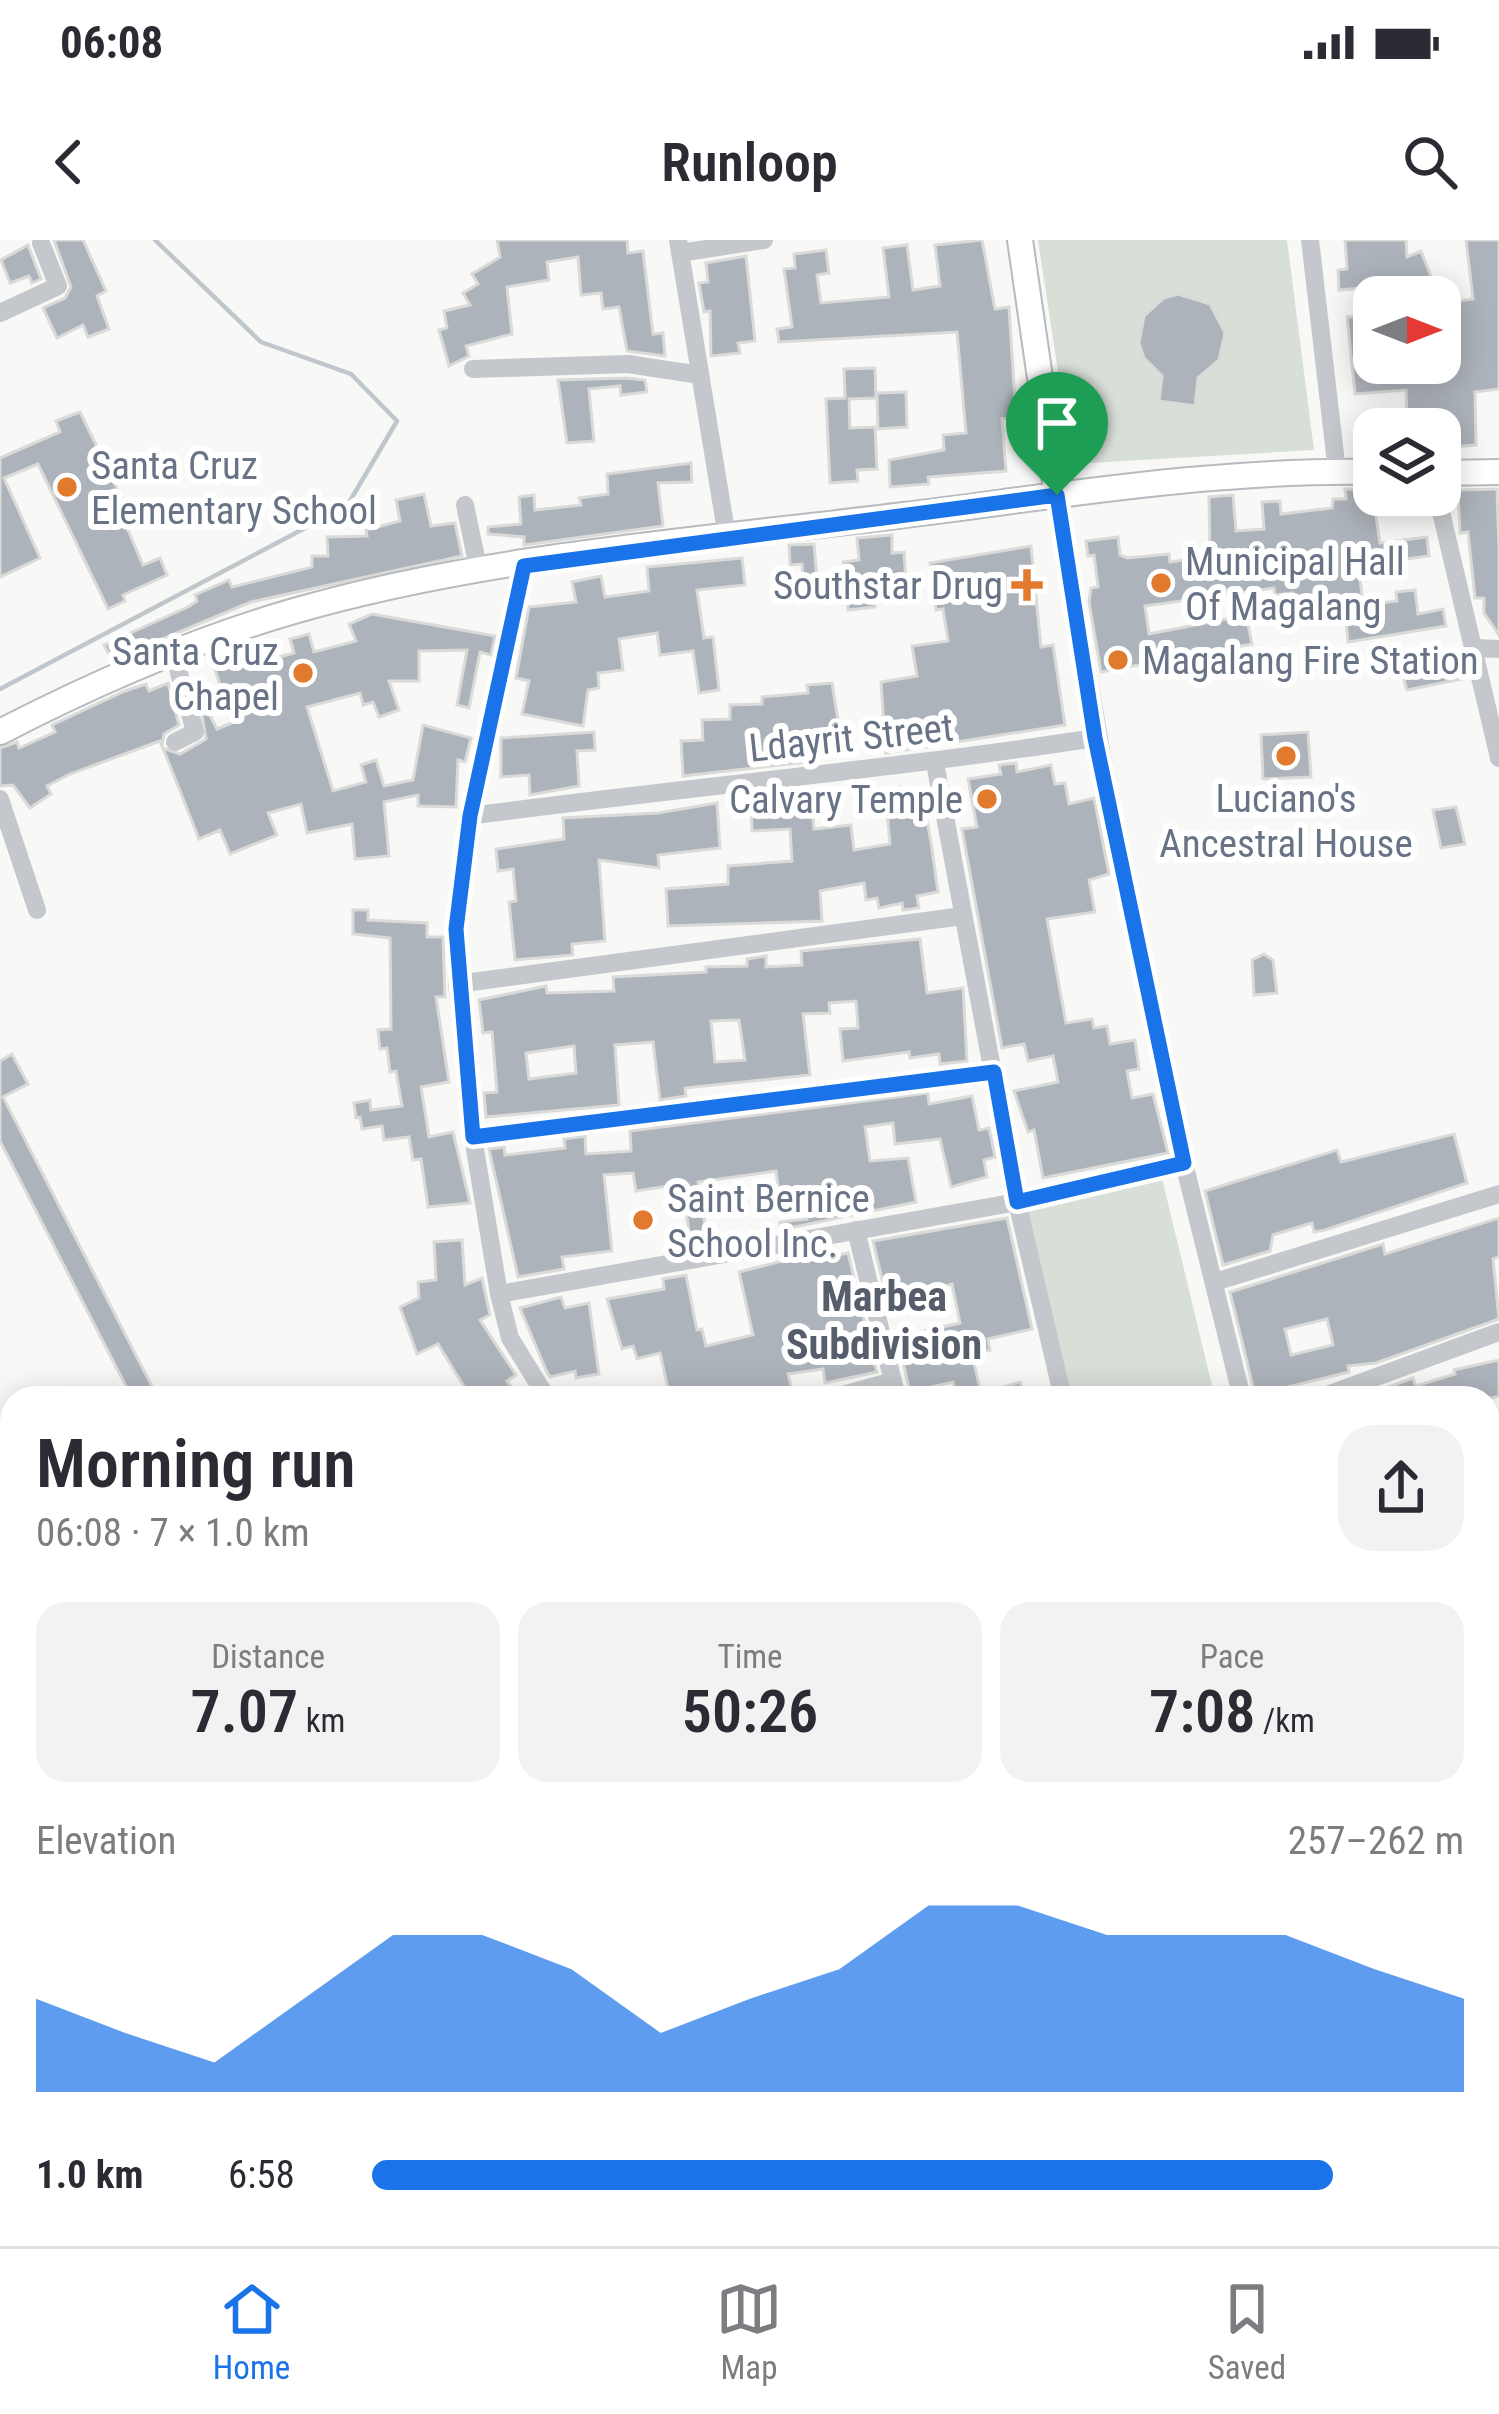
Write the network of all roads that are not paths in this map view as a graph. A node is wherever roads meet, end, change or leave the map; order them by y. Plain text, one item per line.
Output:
1 (764, 240) edge
2 (1020, 240) edge
3 (1310, 240) edge
4 (41, 243) edge
5 (679, 246) edge
6 (0, 314) edge
7 (473, 369) dead end
8 (700, 375) junction
9 (1336, 471) junction
10 (1353, 471) edge
11 (1499, 472) edge
12 (1461, 473) edge
13 (1057, 495) junction
14 (465, 505) dead end
15 (1442, 516) edge
16 (727, 537) junction
17 (524, 566) junction
18 (479, 572) junction
19 (1475, 649) junction
20 (1499, 649) edge
21 (174, 654) junction
22 (0, 732) edge
23 (1095, 738) junction
24 (175, 742) dead end
25 (1499, 758) edge
26 (935, 763) junction
27 (0, 799) edge
28 (470, 816) junction
29 (37, 910) dead end
30 (963, 916) junction
31 (457, 984) junction
32 (994, 1072) junction
33 (473, 1137) junction
34 (1184, 1163) junction
35 (1499, 1194) edge
36 (1017, 1202) junction
37 (856, 1230) junction
38 (1215, 1282) junction
39 (500, 1294) junction
40 (1499, 1332) edge
41 (540, 1386) edge
42 (894, 1386) edge
43 (1060, 1386) edge
44 (1239, 1386) edge
45 (1352, 1386) edge

1 - 5 street
2 - 13 main road
3 - 9 street
4 - 6 street
5 - 8 street
7 - 8 street
8 - 16 street
9 - 10 main road
9 - 13 main road
11 - 12 main road
13 - 16 main road
13 - 23 street
14 - 18 street
15 - 19 street
16 - 17 main road
17 - 18 main road
17 - 28 street
18 - 21 main road
19 - 20 street
19 - 25 street
21 - 22 main road
21 - 24 street
23 - 26 street, Ldayrit Street
23 - 34 street
26 - 28 street, Ldayrit Street
26 - 30 street
27 - 29 street
28 - 31 street
30 - 31 street
30 - 32 street
31 - 33 street
32 - 33 street
32 - 36 street
33 - 39 street
34 - 36 street
34 - 38 street
35 - 38 street
36 - 37 street
36 - 43 street
37 - 39 street
37 - 42 street
38 - 44 street
39 - 41 street
40 - 45 street

